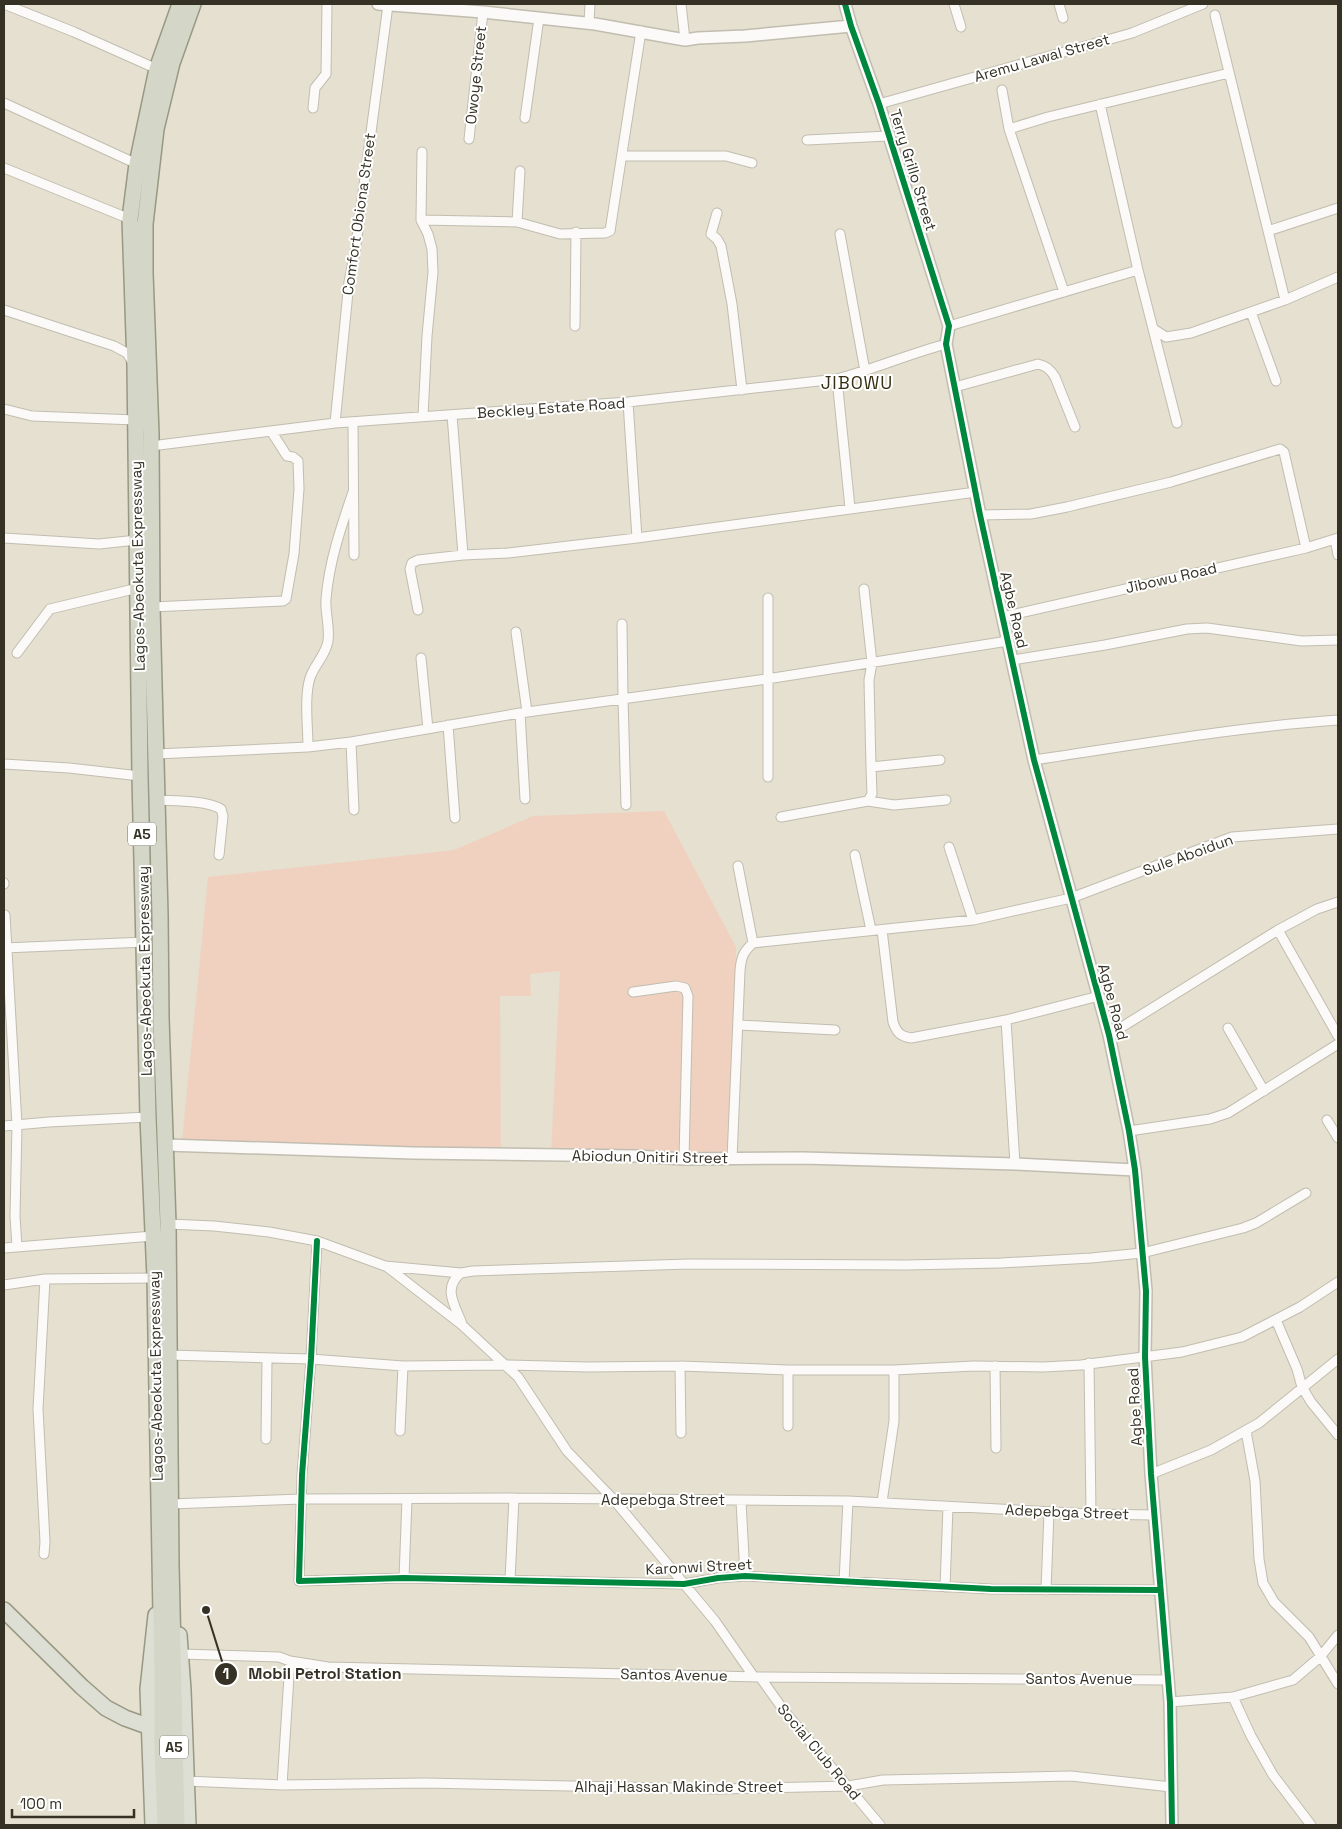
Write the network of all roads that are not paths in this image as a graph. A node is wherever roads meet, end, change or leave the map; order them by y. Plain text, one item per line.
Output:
1 (4, 4) edge
2 (180, 4) edge
3 (193, 4) edge
4 (327, 4) edge
5 (383, 4) edge
6 (590, 4) edge
7 (682, 4) edge
8 (845, 4) edge
9 (954, 4) edge
10 (1059, 4) edge
11 (1203, 4) edge
12 (457, 6) edge
13 (484, 12) junction
14 (1215, 15) dead end
15 (539, 18) junction
16 (1063, 18) dead end
17 (589, 24) junction
18 (851, 26) junction
19 (961, 27) dead end
20 (641, 31) junction
21 (685, 40) junction
22 (158, 69) junction
23 (1230, 73) junction
24 (1002, 90) dead end
25 (4, 103) edge
26 (879, 104) junction
27 (1100, 104) junction
28 (314, 108) dead end
29 (525, 118) dead end
30 (1010, 129) junction
31 (888, 136) junction
32 (469, 139) dead end
33 (807, 140) dead end
34 (422, 152) dead end
35 (623, 156) junction
36 (752, 162) dead end
37 (137, 164) junction
38 (4, 168) edge
39 (520, 171) dead end
40 (1338, 208) edge
41 (717, 213) dead end
42 (130, 219) junction
43 (421, 220) junction
44 (517, 222) junction
45 (1268, 231) junction
46 (576, 232) junction
47 (840, 234) dead end
48 (1138, 270) junction
49 (1338, 277) edge
50 (1064, 292) junction
51 (1284, 300) junction
52 (4, 310) edge
53 (1251, 312) junction
54 (575, 326) dead end
55 (949, 326) junction
56 (1155, 330) junction
57 (946, 344) junction
58 (142, 367) junction
59 (865, 371) junction
60 (837, 379) junction
61 (1276, 381) dead end
62 (955, 387) junction
63 (742, 390) junction
64 (628, 402) junction
65 (4, 409) edge
66 (452, 415) junction
67 (423, 416) junction
68 (136, 420) junction
69 (353, 422) junction
70 (335, 423) junction
71 (1178, 423) dead end
72 (1076, 427) dead end
73 (271, 431) junction
74 (151, 446) junction
75 (354, 492) junction
76 (976, 492) junction
77 (850, 508) junction
78 (980, 515) junction
79 (4, 538) edge
80 (637, 538) junction
81 (1337, 539) edge
82 (137, 540) junction
83 (1306, 548) junction
84 (354, 555) dead end
85 (463, 555) junction
86 (1338, 555) edge
87 (138, 588) junction
88 (864, 589) dead end
89 (768, 598) dead end
90 (152, 607) junction
91 (418, 610) dead end
92 (1002, 617) junction
93 (622, 624) dead end
94 (516, 632) dead end
95 (1338, 640) edge
96 (1008, 641) junction
97 (17, 653) dead end
98 (421, 658) dead end
99 (1013, 660) junction
100 (872, 663) junction
101 (768, 679) junction
102 (622, 698) junction
103 (523, 712) junction
104 (1338, 720) edge
105 (448, 725) junction
106 (428, 729) junction
107 (351, 742) junction
108 (308, 747) junction
109 (156, 754) junction
110 (940, 760) dead end
111 (1034, 760) junction
112 (4, 764) edge
113 (871, 767) junction
114 (140, 776) junction
115 (768, 777) dead end
116 (525, 799) dead end
117 (157, 800) junction
118 (946, 800) dead end
119 (868, 801) junction
120 (626, 804) dead end
121 (354, 810) dead end
122 (455, 818) dead end
123 (781, 818) dead end
124 (1338, 829) edge
125 (949, 846) dead end
126 (219, 855) dead end
127 (855, 855) dead end
128 (738, 866) dead end
129 (1071, 898) junction
130 (1338, 902) edge
131 (5, 914) dead end
132 (974, 920) junction
133 (872, 930) junction
134 (882, 930) junction
135 (1278, 930) junction
136 (145, 942) junction
137 (753, 943) junction
138 (5, 947) edge
139 (633, 992) dead end
140 (1098, 996) junction
141 (1006, 1020) junction
142 (738, 1026) junction
143 (1228, 1028) dead end
144 (834, 1030) dead end
145 (1109, 1035) junction
146 (1338, 1036) edge
147 (1338, 1044) edge
148 (1264, 1091) junction
149 (148, 1117) junction
150 (1328, 1120) dead end
151 (16, 1125) junction
152 (4, 1126) edge
153 (1129, 1132) junction
154 (1338, 1138) edge
155 (166, 1145) junction
156 (684, 1159) junction
157 (732, 1159) junction
158 (1015, 1164) junction
159 (1135, 1170) junction
160 (1306, 1193) dead end
161 (168, 1224) junction
162 (153, 1236) junction
163 (316, 1241) junction
164 (17, 1247) junction
165 (4, 1248) edge
166 (1142, 1253) junction
167 (385, 1266) junction
168 (461, 1273) junction
169 (154, 1278) junction
170 (45, 1279) junction
171 (1338, 1282) edge
172 (4, 1285) edge
173 (1276, 1320) junction
174 (462, 1325) junction
175 (169, 1355) junction
176 (1145, 1357) junction
177 (267, 1359) junction
178 (311, 1359) junction
179 (1338, 1359) edge
180 (1089, 1363) junction
181 (505, 1365) junction
182 (402, 1366) junction
183 (680, 1366) junction
184 (995, 1366) junction
185 (788, 1370) junction
186 (894, 1370) junction
187 (1302, 1387) junction
188 (788, 1426) dead end
189 (400, 1431) dead end
190 (1246, 1432) junction
191 (681, 1433) dead end
192 (1338, 1435) edge
193 (266, 1438) dead end
194 (996, 1448) dead end
195 (1151, 1474) junction
196 (514, 1498) junction
197 (302, 1499) junction
198 (406, 1499) junction
199 (614, 1500) junction
200 (741, 1500) junction
201 (848, 1501) junction
202 (882, 1502) junction
203 (171, 1504) junction
204 (948, 1507) junction
205 (1049, 1512) junction
206 (1091, 1514) junction
207 (1154, 1515) junction
208 (44, 1554) dead end
209 (166, 1565) junction
210 (745, 1576) junction
211 (404, 1578) junction
212 (510, 1580) junction
213 (844, 1582) junction
214 (684, 1584) junction
215 (945, 1587) junction
216 (1046, 1590) junction
217 (1160, 1590) junction
218 (4, 1610) edge
219 (4, 1621) edge
220 (1338, 1634) edge
221 (181, 1654) junction
222 (1320, 1657) junction
223 (290, 1661) junction
224 (757, 1677) junction
225 (1168, 1680) junction
226 (1338, 1684) edge
227 (1233, 1697) junction
228 (1170, 1702) junction
229 (150, 1730) junction
230 (185, 1782) junction
231 (282, 1784) junction
232 (848, 1786) junction
233 (1172, 1787) junction
234 (153, 1825) edge
235 (165, 1825) edge
236 (176, 1825) edge
237 (188, 1825) edge
238 (880, 1825) edge
239 (1172, 1825) edge
240 (1311, 1825) edge

1 - 22 street
2 - 22 highway, Lagos-Abeokuta Expressway / A5
3 - 58 highway, Lagos-Abeokuta Expressway / A5
4 - 28 street
5 - 12 street
5 - 70 street, Comfort Obiona Street
6 - 17 street
7 - 21 street
8 - 18 street, Terry Grillo Street
9 - 19 street
10 - 16 street
11 - 26 street, Aremu Lawal Street
12 - 13 street
13 - 15 street
13 - 32 street, Owoye Street
14 - 23 street
15 - 17 street
15 - 29 street
17 - 20 street
18 - 21 street
18 - 26 street, Terry Grillo Street
20 - 21 street
20 - 35 street
22 - 37 highway, Lagos-Abeokuta Expressway / A5
23 - 27 street
23 - 45 street
24 - 30 street
25 - 37 street
26 - 31 street, Terry Grillo Street
27 - 30 street
27 - 48 street
30 - 50 street
31 - 33 street
31 - 55 street, Terry Grillo Street
34 - 43 street
35 - 36 street
35 - 46 street
37 - 42 highway, Lagos-Abeokuta Expressway / A5
38 - 42 street
39 - 44 street
40 - 45 street
41 - 63 street
42 - 58 highway, Lagos-Abeokuta Expressway / A5
43 - 44 street
43 - 67 street
44 - 46 street
45 - 51 street
46 - 54 street
47 - 59 street
48 - 50 street
48 - 56 street
49 - 51 street
50 - 55 street
51 - 53 street
52 - 58 street
53 - 56 street
53 - 61 street
55 - 57 street, Terry Grillo Street
56 - 71 street
57 - 59 street, Beckley Estate Road
57 - 62 street, Agbe Road
58 - 68 highway, Lagos-Abeokuta Expressway / A5
58 - 74 highway, Lagos-Abeokuta Expressway / A5
59 - 60 street, Beckley Estate Road
60 - 63 street, Beckley Estate Road
60 - 77 street
62 - 72 street
62 - 76 street, Agbe Road
63 - 64 street, Beckley Estate Road
64 - 66 street, Beckley Estate Road
64 - 80 street
65 - 68 street
66 - 67 street, Beckley Estate Road
66 - 85 street
67 - 69 street, Beckley Estate Road
68 - 82 highway, Lagos-Abeokuta Expressway / A5
69 - 70 street, Beckley Estate Road
69 - 75 street
70 - 73 street, Beckley Estate Road
73 - 74 street, Beckley Estate Road
73 - 90 street
74 - 90 highway, Lagos-Abeokuta Expressway / A5
75 - 84 street
75 - 108 street
76 - 77 street
76 - 78 street, Agbe Road
77 - 80 street
78 - 83 street
78 - 92 street, Agbe Road
79 - 82 street
80 - 85 street
81 - 83 street, Jibowu Road
81 - 86 street
82 - 87 highway, Lagos-Abeokuta Expressway / A5
83 - 92 street, Jibowu Road
85 - 91 street
87 - 97 street
87 - 114 highway, Lagos-Abeokuta Expressway / A5
88 - 100 street
89 - 101 street
90 - 109 highway, Lagos-Abeokuta Expressway / A5
92 - 96 street, Agbe Road
93 - 102 street
94 - 103 street
95 - 99 street
96 - 99 street, Agbe Road
96 - 100 street
98 - 106 street
99 - 111 street, Agbe Road
100 - 101 street
100 - 113 street
101 - 102 street
101 - 115 street
102 - 103 street
102 - 120 street
103 - 105 street
103 - 116 street
104 - 111 street
105 - 106 street
105 - 122 street
106 - 107 street
107 - 108 street
107 - 121 street
108 - 109 street
109 - 117 highway, Lagos-Abeokuta Expressway / A5
110 - 113 street
111 - 129 street, Agbe Road
112 - 114 street
113 - 119 street
114 - 136 highway, Lagos-Abeokuta Expressway / A5
117 - 126 street
117 - 155 highway, Lagos-Abeokuta Expressway / A5
118 - 119 street
119 - 123 street
124 - 129 street, Sule Aboidun
125 - 132 street
127 - 133 street
128 - 137 street
129 - 132 street, Sule Aboidun
129 - 140 street, Agbe Road
130 - 135 street
131 - 138 street
132 - 134 street, Sule Aboidun
133 - 134 street, Sule Aboidun
133 - 137 street, Sule Aboidun
134 - 141 street
135 - 145 street
135 - 146 street
136 - 138 street
136 - 149 highway, Lagos-Abeokuta Expressway / A5
137 - 142 street
138 - 151 street
139 - 156 street
140 - 141 street
140 - 145 street, Agbe Road
141 - 158 street
142 - 144 street
142 - 157 street
143 - 148 street
145 - 153 street, Agbe Road
147 - 148 street
148 - 153 street
149 - 151 street
149 - 162 highway, Lagos-Abeokuta Expressway / A5
150 - 154 street
151 - 152 street
151 - 164 street
153 - 159 street, Agbe Road
155 - 156 street, Abiodun Onitiri Street
155 - 161 highway, Lagos-Abeokuta Expressway / A5
156 - 157 street, Abiodun Onitiri Street
157 - 158 street, Abiodun Onitiri Street
158 - 159 street, Abiodun Onitiri Street
159 - 166 street, Agbe Road
160 - 166 street
161 - 163 street
161 - 175 highway, Lagos-Abeokuta Expressway / A5
162 - 164 street
162 - 169 highway, Lagos-Abeokuta Expressway / A5
163 - 167 street
163 - 178 street
164 - 165 street
166 - 168 street
166 - 176 street, Agbe Road
167 - 168 street
167 - 174 street, Social Club Road
168 - 174 street
169 - 170 street
169 - 209 highway, Lagos-Abeokuta Expressway / A5
170 - 172 street
170 - 208 street
171 - 173 street
173 - 176 street
173 - 187 street
174 - 181 street, Social Club Road
175 - 177 street
175 - 203 highway, Lagos-Abeokuta Expressway / A5
176 - 180 street
176 - 195 street, Agbe Road
177 - 178 street
177 - 193 street
178 - 182 street
178 - 197 street
179 - 187 street
180 - 184 street
180 - 206 street
181 - 182 street
181 - 183 street
181 - 199 street, Social Club Road
182 - 189 street
183 - 185 street
183 - 191 street
184 - 186 street
184 - 194 street
185 - 186 street
185 - 188 street
186 - 202 street
187 - 190 street
187 - 192 street
190 - 195 street
190 - 222 street
195 - 207 street, Agbe Road
196 - 198 street, Adepebga Street
196 - 199 street, Adepebga Street
196 - 212 street
197 - 198 street, Adepebga Street
197 - 203 street, Adepebga Street
197 - 211 street, Karonwi Street
198 - 211 street
199 - 200 street, Adepebga Street
199 - 214 street, Social Club Road
200 - 201 street, Adepebga Street
200 - 210 street
201 - 202 street, Adepebga Street
201 - 213 street
202 - 204 street, Adepebga Street
203 - 209 highway, Lagos-Abeokuta Expressway / A5
204 - 205 street, Adepebga Street
204 - 215 street
205 - 206 street, Adepebga Street
205 - 216 street
206 - 207 street, Adepebga Street
207 - 217 street, Agbe Road
209 - 221 main road
209 - 229 main road
209 - 235 highway, Lagos-Abeokuta Expressway / A5
209 - 236 highway, Lagos-Abeokuta Expressway / A5
210 - 213 street, Karonwi Street
210 - 214 street, Karonwi Street
211 - 212 street, Karonwi Street
212 - 214 street, Karonwi Street
213 - 215 street, Karonwi Street
214 - 224 street, Social Club Road
215 - 216 street, Karonwi Street
216 - 217 street, Karonwi Street
217 - 225 street, Agbe Road
218 - 229 main road
219 - 229 main road
220 - 222 street
221 - 223 street, Santos Avenue
221 - 230 main road
222 - 226 street
222 - 227 street
223 - 224 street, Santos Avenue
223 - 231 street
224 - 225 street, Santos Avenue
224 - 232 street, Social Club Road
225 - 228 street, Agbe Road
227 - 228 street
227 - 240 street
228 - 233 street, Agbe Road
229 - 234 main road
230 - 231 street, Alhaji Hassan Makinde Street
230 - 237 main road
231 - 232 street, Alhaji Hassan Makinde Street
232 - 233 street, Alhaji Hassan Makinde Street
232 - 238 street, Social Club Road
233 - 239 street, Agbe Road

